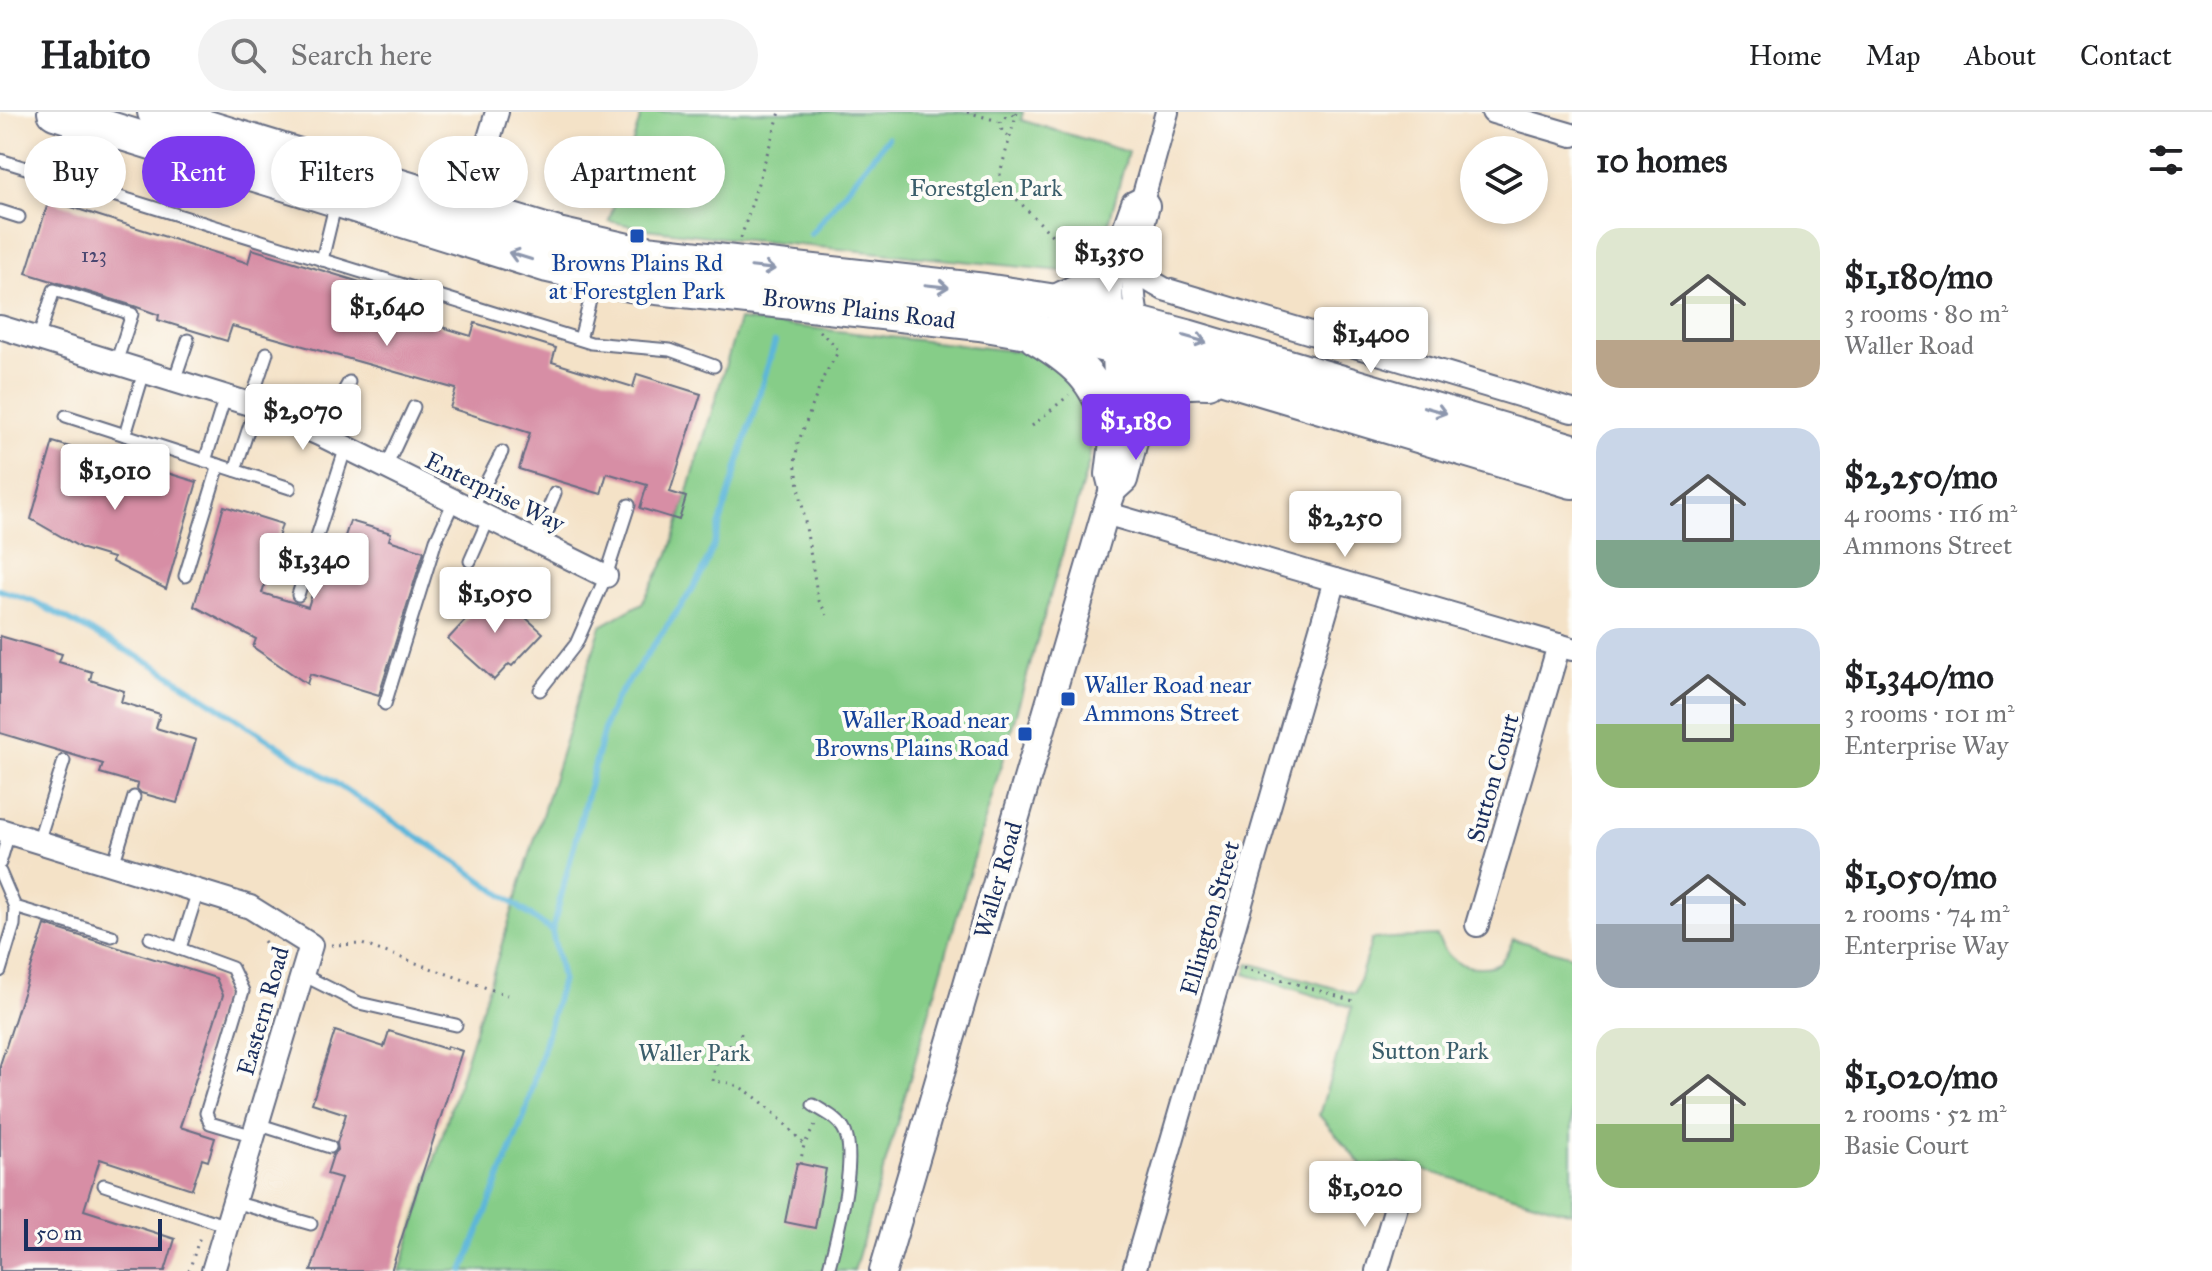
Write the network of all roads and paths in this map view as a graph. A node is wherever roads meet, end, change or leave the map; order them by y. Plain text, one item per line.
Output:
1 (155, 112) edge
2 (497, 112) edge
3 (780, 112) edge
4 (967, 112) edge
5 (1167, 112) edge
6 (1493, 112) edge
7 (1016, 113) edge
8 (65, 115) edge
9 (203, 120) edge
10 (1000, 121) junction
11 (1572, 135) edge
12 (62, 136) edge
13 (1010, 137) junction
14 (0, 160) edge
15 (24, 167) edge
16 (271, 180) edge
17 (126, 199) edge
18 (334, 208) edge
19 (379, 208) edge
20 (0, 211) edge
21 (19, 217) dead end
22 (464, 222) junction
23 (740, 242) dead end
24 (322, 260) junction
25 (1109, 266) junction
26 (596, 276) junction
27 (1056, 302) junction
28 (814, 324) dead end
29 (0, 327) edge
30 (1022, 329) junction
31 (1127, 335) junction
32 (38, 339) junction
33 (580, 339) junction
34 (188, 340) dead end
35 (267, 353) dead end
36 (116, 363) junction
37 (714, 366) dead end
38 (144, 372) junction
39 (174, 381) junction
40 (349, 382) dead end
41 (1240, 382) junction
42 (225, 397) junction
43 (1060, 402) dead end
44 (253, 405) junction
45 (1142, 405) junction
46 (414, 407) dead end
47 (1572, 411) edge
48 (66, 416) dead end
49 (1032, 426) dead end
50 (319, 434) junction
51 (125, 435) junction
52 (1114, 436) junction
53 (346, 447) junction
54 (1572, 451) edge
55 (502, 452) dead end
56 (205, 461) junction
57 (219, 465) junction
58 (386, 467) junction
59 (235, 470) junction
60 (1572, 481) edge
61 (290, 488) dead end
62 (555, 493) dead end
63 (1109, 501) junction
64 (629, 505) dead end
65 (472, 509) junction
66 (535, 540) junction
67 (470, 561) dead end
68 (185, 576) dead end
69 (606, 576) junction
70 (1335, 580) junction
71 (298, 595) dead end
72 (827, 615) dead end
73 (1565, 647) edge
74 (540, 690) dead end
75 (385, 704) dead end
76 (64, 761) dead end
77 (134, 797) dead end
78 (4, 831) edge
79 (38, 842) junction
80 (0, 863) edge
81 (113, 865) junction
82 (0, 872) edge
83 (198, 891) junction
84 (15, 907) junction
85 (1477, 925) dead end
86 (253, 934) dead end
87 (112, 936) dead end
88 (150, 938) dead end
89 (311, 945) junction
90 (180, 948) junction
91 (1224, 963) junction
92 (0, 971) edge
93 (303, 975) junction
94 (279, 980) dead end
95 (507, 995) dead end
96 (1357, 1002) dead end
97 (456, 1025) dead end
98 (741, 1033) dead end
99 (818, 1108) joint
100 (255, 1130) junction
101 (804, 1145) junction
102 (330, 1147) dead end
103 (800, 1164) dead end
104 (104, 1185) dead end
105 (1398, 1200) dead end
106 (234, 1202) junction
107 (216, 1222) junction
108 (311, 1224) dead end
109 (189, 1271) edge
110 (213, 1271) edge
111 (828, 1271) edge
112 (883, 1271) edge
113 (1134, 1271) edge
114 (1377, 1271) edge

1 - 9 main road, Browns Plains Road
2 - 22 street
3 - 23 path
4 - 10 path
5 - 25 street
6 - 11 street
7 - 10 path
7 - 13 path
8 - 12 lane
8 - 16 main road, Browns Plains Road
9 - 22 main road, Browns Plains Road
10 - 13 path
13 - 25 path
14 - 15 lane
17 - 24 lane
18 - 24 lane
19 - 22 main road, Browns Plains Road
20 - 21 lane
26 -> 22 main road, Browns Plains Road
22 -> 27 main road, Browns Plains Road
24 - 33 lane
25 - 27 main road
25 - 31 street
25 - 47 street
26 - 30 main road, Browns Plains Road
26 - 33 lane
27 - 31 main road, Browns Plains Road
28 - 72 path
29 - 32 street, Enterprise Way
30 - 31 main road, Browns Plains Road
30 - 52 main road
31 - 41 main road, Browns Plains Road
31 - 45 street, Waller Road
31 - 52 street, Waller Road
31 -> 54 main road, Browns Plains Road
32 - 36 street, Enterprise Way
32 - 36 lane
33 - 37 lane
34 - 39 lane
35 - 44 lane
36 - 38 street, Enterprise Way
38 - 39 street, Enterprise Way
38 - 51 lane
39 - 42 street, Enterprise Way
40 - 50 lane
41 - 45 main road
41 - 60 main road, Browns Plains Road
42 - 44 street, Enterprise Way
42 - 56 lane
43 - 49 path
44 - 50 street, Enterprise Way
44 - 59 lane
45 - 63 street, Waller Road
46 - 58 lane
48 - 51 lane
50 - 53 street, Enterprise Way
51 - 56 lane
52 - 63 street, Waller Road
53 - 58 street, Enterprise Way
53 - 71 lane
55 - 65 lane
56 - 57 lane
57 - 59 lane
57 - 68 lane
58 - 65 street, Enterprise Way
59 - 61 lane
62 - 66 lane
63 - 70 street
63 - 112 street, Waller Road
64 - 69 lane
65 - 66 street, Enterprise Way
65 - 67 lane
65 - 75 lane
66 - 69 street, Enterprise Way
69 - 74 lane
70 - 73 street
70 - 91 street, Ellington Street
73 - 85 street, Sutton Court
76 - 79 lane
77 - 81 lane
78 - 79 street, Eastern Road
78 - 80 lane
79 - 81 street, Eastern Road
81 - 83 street, Eastern Road
82 - 84 lane
83 - 89 street, Eastern Road
83 - 90 lane
84 - 87 lane
84 - 92 lane
86 - 94 path
88 - 90 lane
89 - 93 street, Eastern Road
89 - 95 path
90 - 100 lane
91 - 96 path
91 - 113 street, Ellington Street
93 - 97 lane
93 - 100 street, Eastern Road
98 - 101 path
99 - 101 path
99 - 111 lane
100 - 102 lane
100 - 106 street, Eastern Road
101 - 103 path
104 - 107 lane
105 - 114 street
106 - 107 street, Eastern Road
106 - 108 lane
107 - 109 path
107 - 110 street, Eastern Road

